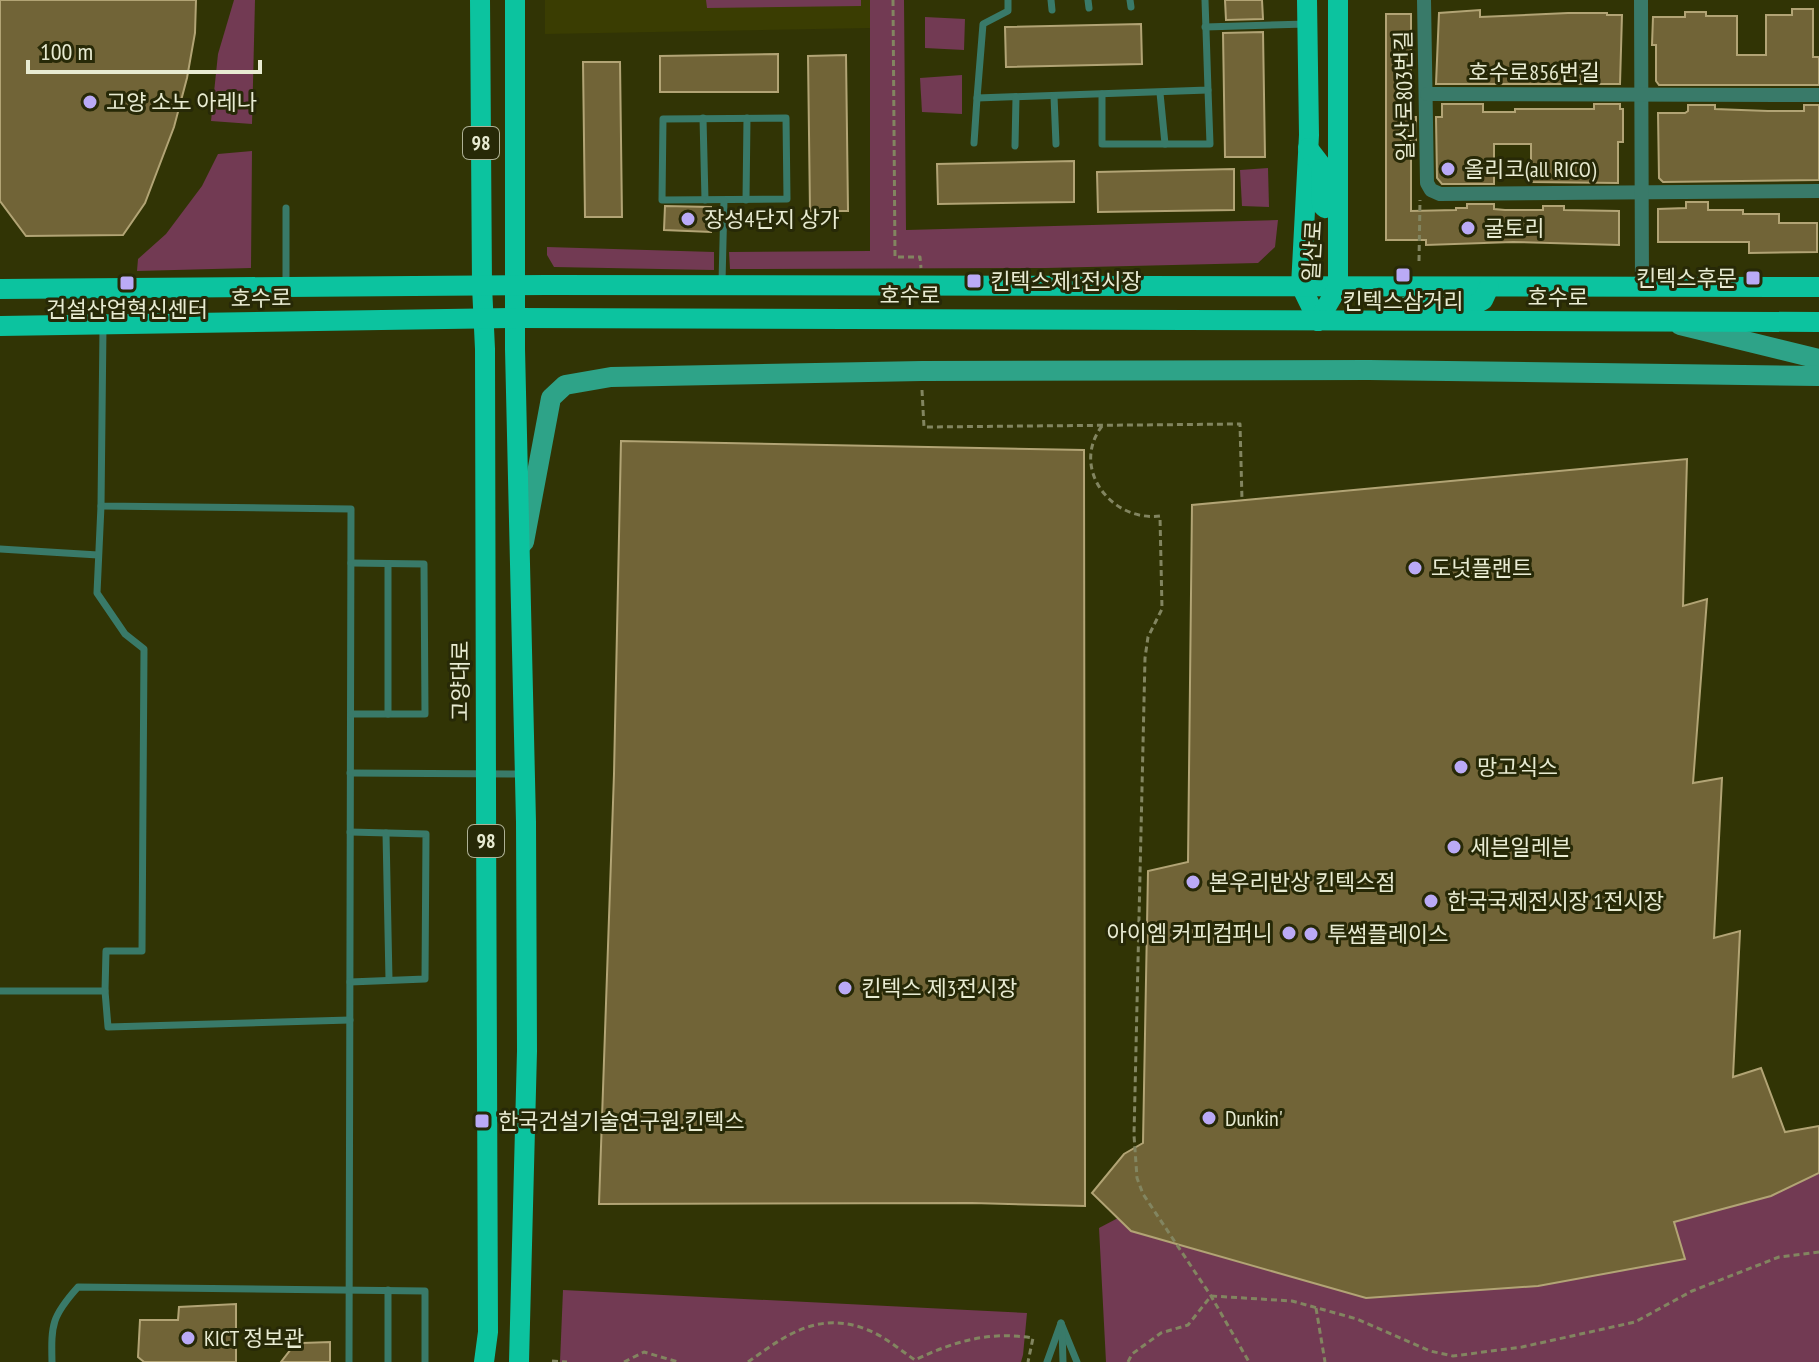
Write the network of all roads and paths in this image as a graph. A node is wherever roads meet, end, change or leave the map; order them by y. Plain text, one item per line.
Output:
1 (480, 0) edge
2 (515, 0) edge
3 (893, 0) edge
4 (1008, 0) edge
5 (1051, 0) edge
6 (1205, 0) edge
7 (1307, 0) edge
8 (1338, 0) edge
9 (1424, 0) edge
10 (1641, 0) edge
11 (1052, 10) dead end
12 (1307, 24) junction
13 (1205, 27) junction
14 (1208, 90) junction
15 (1160, 93) junction
16 (1102, 94) junction
17 (1427, 94) junction
18 (1641, 95) junction
19 (1819, 95) edge
20 (1054, 96) junction
21 (1016, 97) junction
22 (977, 98) junction
23 (703, 118) junction
24 (747, 118) junction
25 (974, 143) dead end
26 (1056, 144) dead end
27 (1165, 144) junction
28 (1015, 146) dead end
29 (1308, 148) junction
30 (1431, 190) junction
31 (1338, 191) junction
32 (1819, 191) edge
33 (1642, 192) junction
34 (705, 200) junction
35 (746, 200) junction
36 (724, 201) junction
37 (286, 208) dead end
38 (1419, 261) dead end
39 (921, 275) dead end
40 (516, 285) junction
41 (722, 285) junction
42 (482, 286) junction
43 (1301, 286) junction
44 (286, 287) junction
45 (1338, 287) junction
46 (1489, 287) junction
47 (1642, 287) junction
48 (1819, 287) edge
49 (0, 289) edge
50 (517, 318) junction
51 (484, 319) junction
52 (1414, 320) junction
53 (1318, 321) junction
54 (1665, 322) junction
55 (1819, 322) edge
56 (103, 325) junction
57 (0, 326) edge
58 (1819, 359) edge
59 (1819, 376) edge
60 (921, 386) dead end
61 (1102, 426) junction
62 (1242, 500) dead end
63 (101, 506) junction
64 (0, 549) edge
65 (98, 555) junction
66 (521, 562) junction
67 (351, 563) junction
68 (388, 564) junction
69 (351, 714) junction
70 (388, 714) junction
71 (350, 773) junction
72 (484, 773) junction
73 (525, 774) junction
74 (350, 832) junction
75 (386, 833) junction
76 (389, 980) junction
77 (350, 982) junction
78 (0, 991) edge
79 (105, 991) junction
80 (350, 1020) junction
81 (1819, 1252) edge
82 (350, 1289) junction
83 (388, 1290) junction
84 (1211, 1296) junction
85 (1316, 1308) junction
86 (1061, 1323) junction
87 (522, 1333) junction
88 (552, 1361) edge
89 (913, 1361) edge
90 (52, 1362) edge
91 (349, 1362) edge
92 (388, 1362) edge
93 (425, 1362) edge
94 (484, 1362) edge
95 (519, 1362) edge
96 (529, 1362) edge
97 (567, 1362) edge
98 (624, 1362) edge
99 (678, 1362) edge
100 (748, 1362) edge
101 (1028, 1362) edge
102 (1047, 1362) edge
103 (1063, 1362) edge
104 (1077, 1362) edge
105 (1128, 1362) edge
106 (1249, 1362) edge
107 (1325, 1362) edge

1 - 42 main road, 고양대로 / 98
2 - 40 main road, 98
3 - 39 path
4 - 22 lane
5 - 11 lane
6 - 13 lane
7 - 12 main road, 일산로
8 - 31 main road, 일산로
9 - 17 street, 일산로803번길
10 - 18 street
12 - 13 lane
12 - 29 main road, 일산로
13 - 14 lane
14 - 15 lane
14 - 27 lane
15 - 16 lane
15 - 27 lane
16 - 20 lane
16 - 27 lane
17 - 18 street, 호수로856번길
17 - 30 street, 일산로803번길
18 - 19 street, 호수로856번길
18 - 33 street
20 - 21 lane
20 - 26 lane
21 - 22 lane
21 - 28 lane
22 - 25 lane
23 - 24 lane
23 - 34 lane
23 - 34 lane
24 - 35 lane
24 - 35 lane
29 - 31 main road
29 - 43 main road, 일산로
30 - 33 street
30 - 38 path
31 - 45 main road, 일산로
32 - 33 street
33 - 47 street
34 - 36 lane
35 - 36 lane
36 - 41 lane
37 - 44 lane
40 - 41 main road, 호수로
40 - 42 main road, 호수로
40 - 50 main road, 98
41 - 43 main road, 호수로
42 - 44 main road, 호수로
42 - 51 main road, 고양대로 / 98
43 - 45 main road, 호수로
43 - 53 main road, 일산로
44 - 49 main road, 호수로
45 - 46 main road, 호수로
45 - 53 main road, 일산로
46 - 47 main road, 호수로
46 - 52 main road
47 - 48 main road, 호수로
50 - 51 main road, 호수로
50 - 53 main road, 호수로
50 - 66 main road, 98
51 - 56 main road, 호수로
51 - 72 main road, 고양대로 / 98
52 - 53 main road, 호수로
52 - 54 main road, 호수로
54 - 55 main road, 호수로
54 - 58 main road
56 - 57 main road, 호수로
56 - 63 lane
59 - 66 main road
60 - 61 path
61 - 62 path
61 - 84 path
63 - 65 lane
63 - 67 lane
64 - 65 lane
65 - 79 lane
66 - 73 main road, 98
67 - 68 lane
67 - 69 lane
68 - 70 lane
68 - 70 lane
69 - 70 lane
69 - 71 lane
71 - 72 lane
71 - 74 lane
72 - 73 lane
72 - 94 main road, 고양대로 / 98
73 - 87 main road, 98
74 - 75 lane
74 - 77 lane
75 - 76 lane
75 - 76 lane
76 - 77 lane
77 - 80 lane
78 - 79 lane
79 - 80 lane
80 - 82 lane
81 - 85 path
82 - 83 lane
82 - 90 lane
82 - 91 lane
83 - 92 lane
83 - 93 lane
84 - 85 path
84 - 105 path
84 - 106 path
85 - 107 path
86 - 102 lane
86 - 103 lane
86 - 104 lane
87 - 95 main road, 98
87 - 96 main road
88 - 97 path
89 - 100 path
89 - 101 path
98 - 99 path

